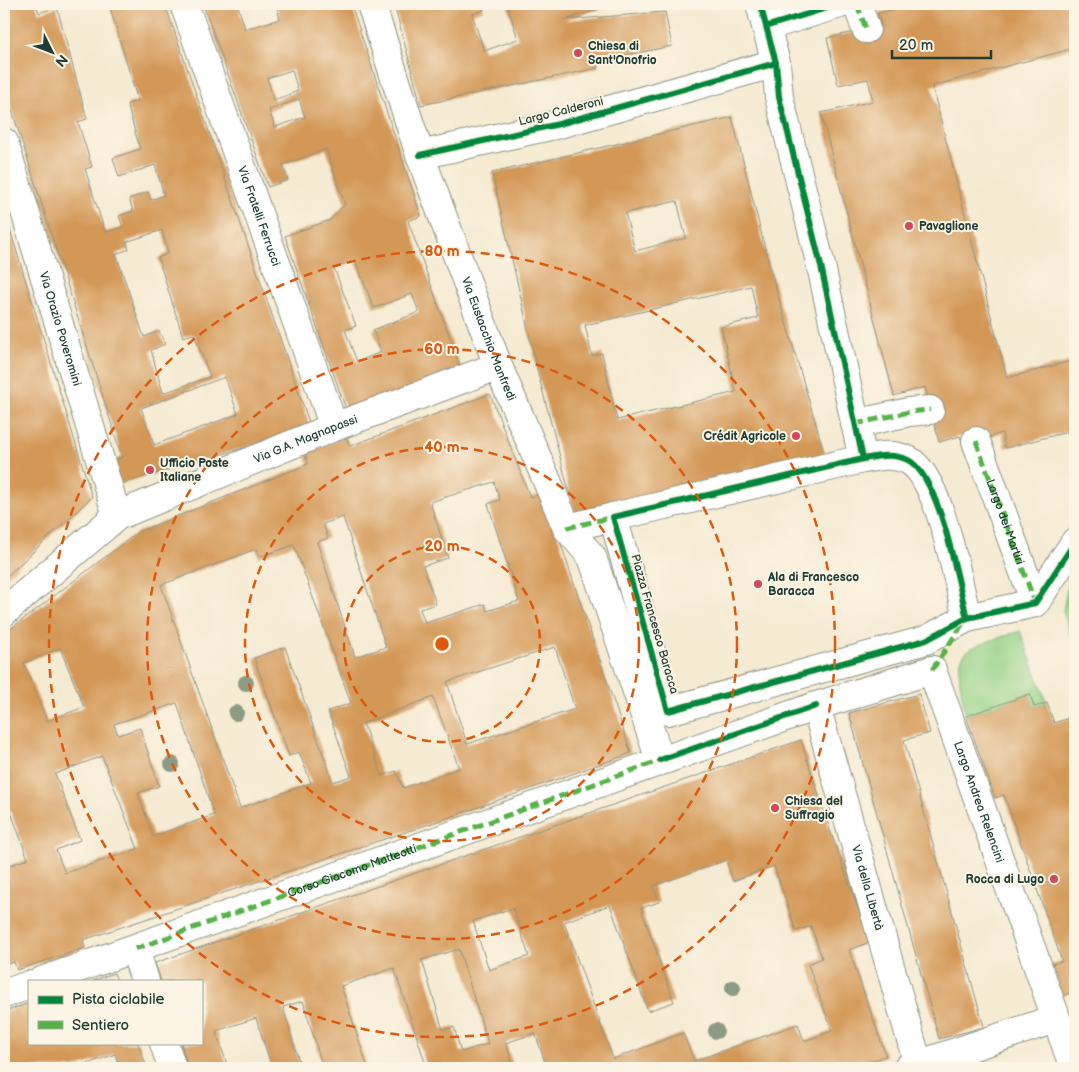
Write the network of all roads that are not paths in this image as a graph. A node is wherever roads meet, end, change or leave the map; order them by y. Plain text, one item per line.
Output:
1 (184, 4) edge
2 (371, 4) edge
3 (840, 4) edge
4 (858, 4) edge
5 (764, 15) edge
6 (866, 29) dead end
7 (776, 64) junction
8 (4, 142) edge
9 (420, 155) junction
10 (498, 366) junction
11 (930, 410) dead end
12 (855, 424) junction
13 (334, 427) junction
14 (976, 441) dead end
15 (863, 458) junction
16 (117, 516) junction
17 (613, 517) junction
18 (567, 528) junction
19 (1075, 542) edge
20 (1035, 603) junction
21 (4, 612) edge
22 (967, 618) junction
23 (932, 670) junction
24 (816, 706) junction
25 (660, 760) junction
26 (135, 949) junction
27 (45, 980) edge
28 (145, 980) edge
29 (28, 985) edge
30 (4, 994) edge
31 (1055, 1019) junction
32 (164, 1044) edge
33 (1072, 1053) edge
34 (916, 1067) edge
35 (172, 1068) edge

1 - 13 street, Via Fratelli Ferrucci
2 - 9 street, Via Eustacchio Manfredi
3 - 5 street
4 - 6 street
5 - 7 street
7 - 9 street, Largo Calderoni
7 - 12 street
8 - 16 street, Via Orazio Poveromini
9 - 10 street, Via Eustacchio Manfredi
10 - 13 street, Via G.A. Magnapassi
10 - 18 street, Via Eustacchio Manfredi
11 - 12 street
12 - 15 street
13 - 16 street, Via G.A. Magnapassi
14 - 20 street, Largo dei Martiri
15 - 17 street
15 - 22 street
16 - 21 street, Via G.A. Magnapassi
17 - 18 street
17 - 22 street, Piazza Francesco Baracca
18 - 25 street
19 - 20 street
20 - 22 street
22 - 23 street
23 - 24 street
23 - 31 street, Largo Andrea Relencini
24 - 25 street
24 - 34 street, Via della Libertà
25 - 26 street, Corso Giacomo Matteotti
26 - 27 street, Corso Giacomo Matteotti
26 - 28 street
29 - 30 street
31 - 33 street, Largo Andrea Relencini
31 - 34 street
32 - 35 street

